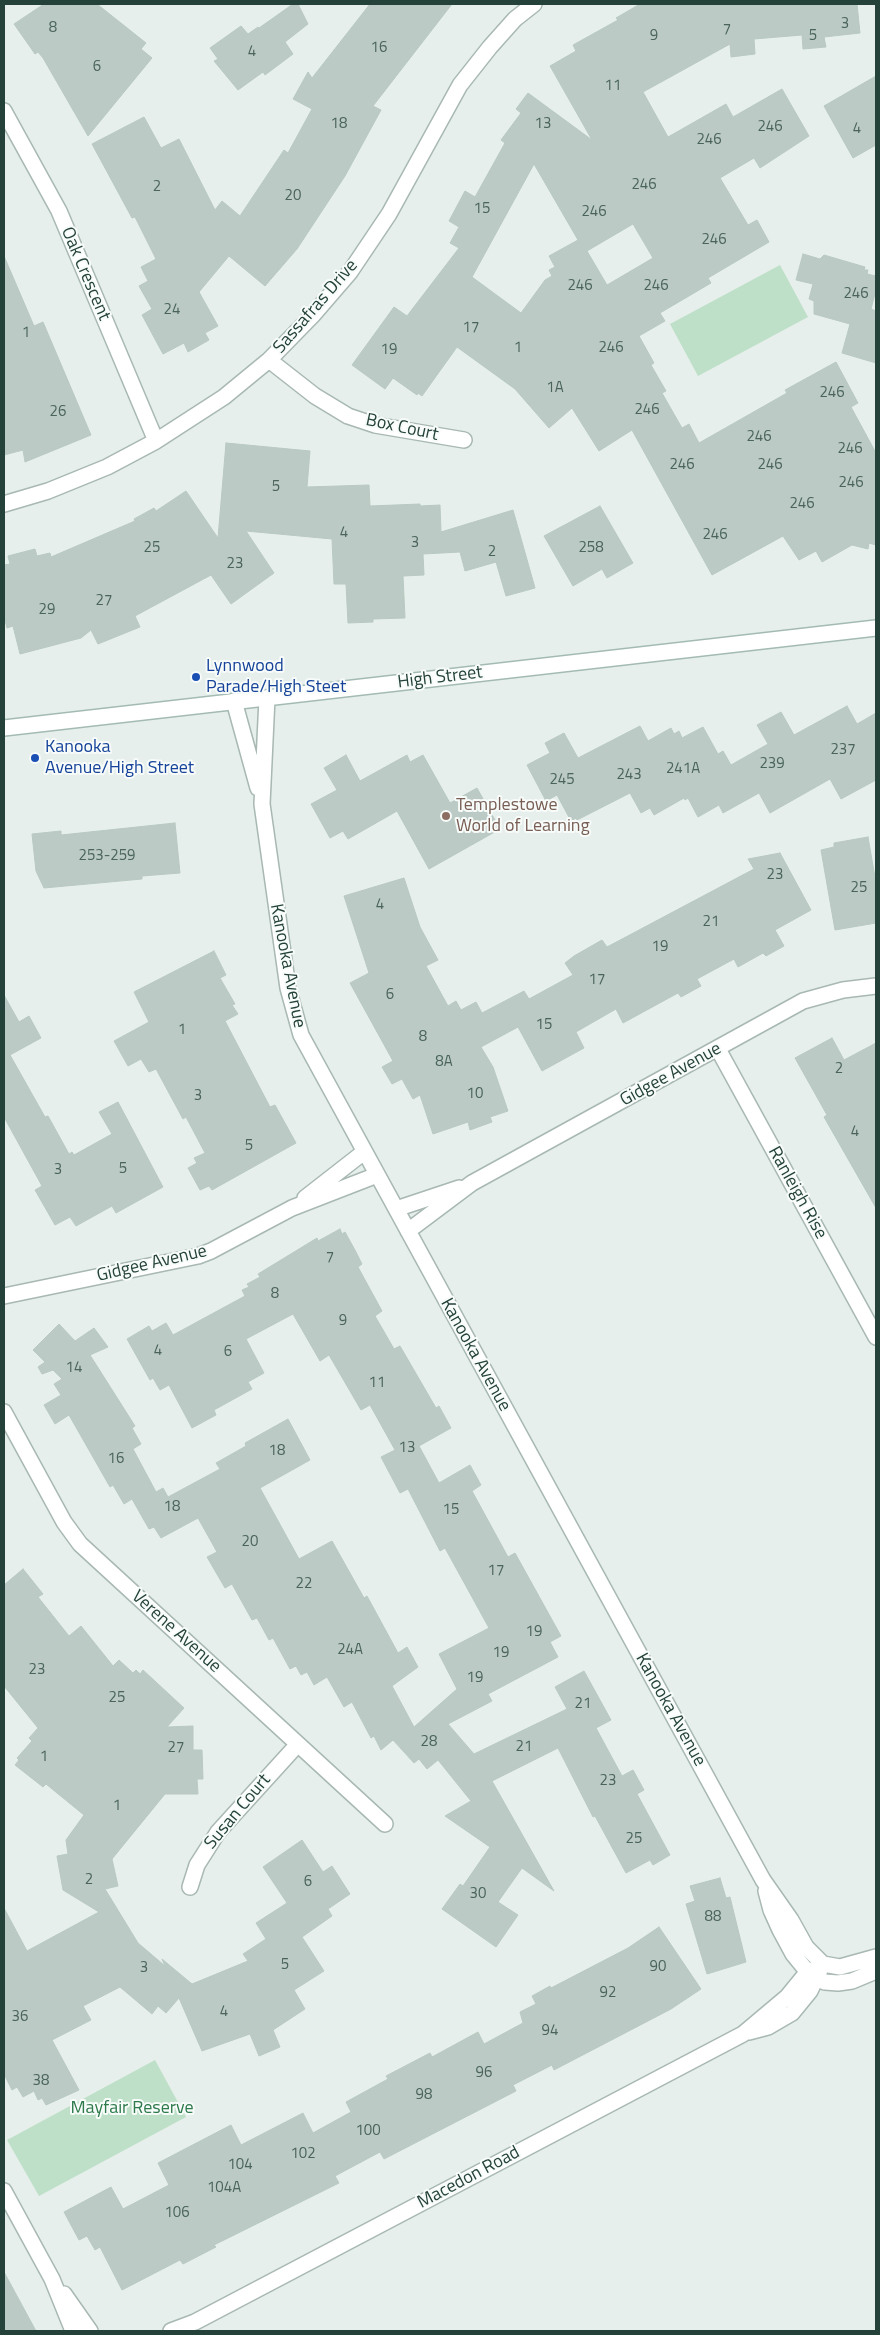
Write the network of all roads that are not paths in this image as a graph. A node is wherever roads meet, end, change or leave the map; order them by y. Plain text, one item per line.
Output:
1 (534, 4) edge
2 (4, 111) edge
3 (269, 360) junction
4 (464, 440) dead end
5 (156, 441) junction
6 (4, 504) edge
7 (876, 628) edge
8 (267, 698) junction
9 (234, 702) junction
10 (4, 728) edge
11 (262, 804) junction
12 (876, 986) edge
13 (718, 1049) junction
14 (364, 1152) junction
15 (377, 1175) junction
16 (472, 1183) junction
17 (292, 1208) junction
18 (396, 1209) junction
19 (408, 1231) junction
20 (4, 1296) edge
21 (876, 1337) edge
22 (4, 1412) edge
23 (298, 1744) junction
24 (385, 1824) dead end
25 (763, 1880) junction
26 (190, 1887) dead end
27 (876, 1958) edge
28 (823, 1964) junction
29 (876, 1971) edge
30 (812, 1976) junction
31 (4, 2191) edge
32 (52, 2279) junction
33 (189, 2327) edge
34 (73, 2331) edge
35 (90, 2331) edge
36 (170, 2331) edge

1 - 3 street, Sassafras Drive
2 - 5 street, Oak Crescent
3 - 4 street, Box Court
3 - 5 street, Sassafras Drive
5 - 6 street, Sassafras Drive
7 - 8 street, High Street
8 - 9 street, High Street
8 - 11 street, Kanooka Avenue
9 - 10 street, High Street
9 - 11 street, Kanooka Avenue
11 - 14 street, Kanooka Avenue
12 - 13 street, Gidgee Avenue
13 - 16 street, Gidgee Avenue
13 - 21 street, Ranleigh Rise
14 - 15 street, Kanooka Avenue
14 - 17 street, Gidgee Avenue
15 - 17 street, Gidgee Avenue
15 - 18 street, Kanooka Avenue
16 - 18 street, Gidgee Avenue
16 - 19 street, Gidgee Avenue
17 - 20 street, Gidgee Avenue
18 - 19 street, Kanooka Avenue
19 - 25 street, Kanooka Avenue
22 - 23 street, Verene Avenue
23 - 24 street, Verene Avenue
23 - 26 street, Susan Court
25 - 28 street, Kanooka Avenue
25 - 30 street, Kanooka Avenue
27 - 28 street
28 - 30 street, Macedon Road
29 - 30 street
30 - 33 street, Macedon Road
31 - 32 street
32 - 34 street
32 - 35 street
33 - 36 street, Macedon Road

